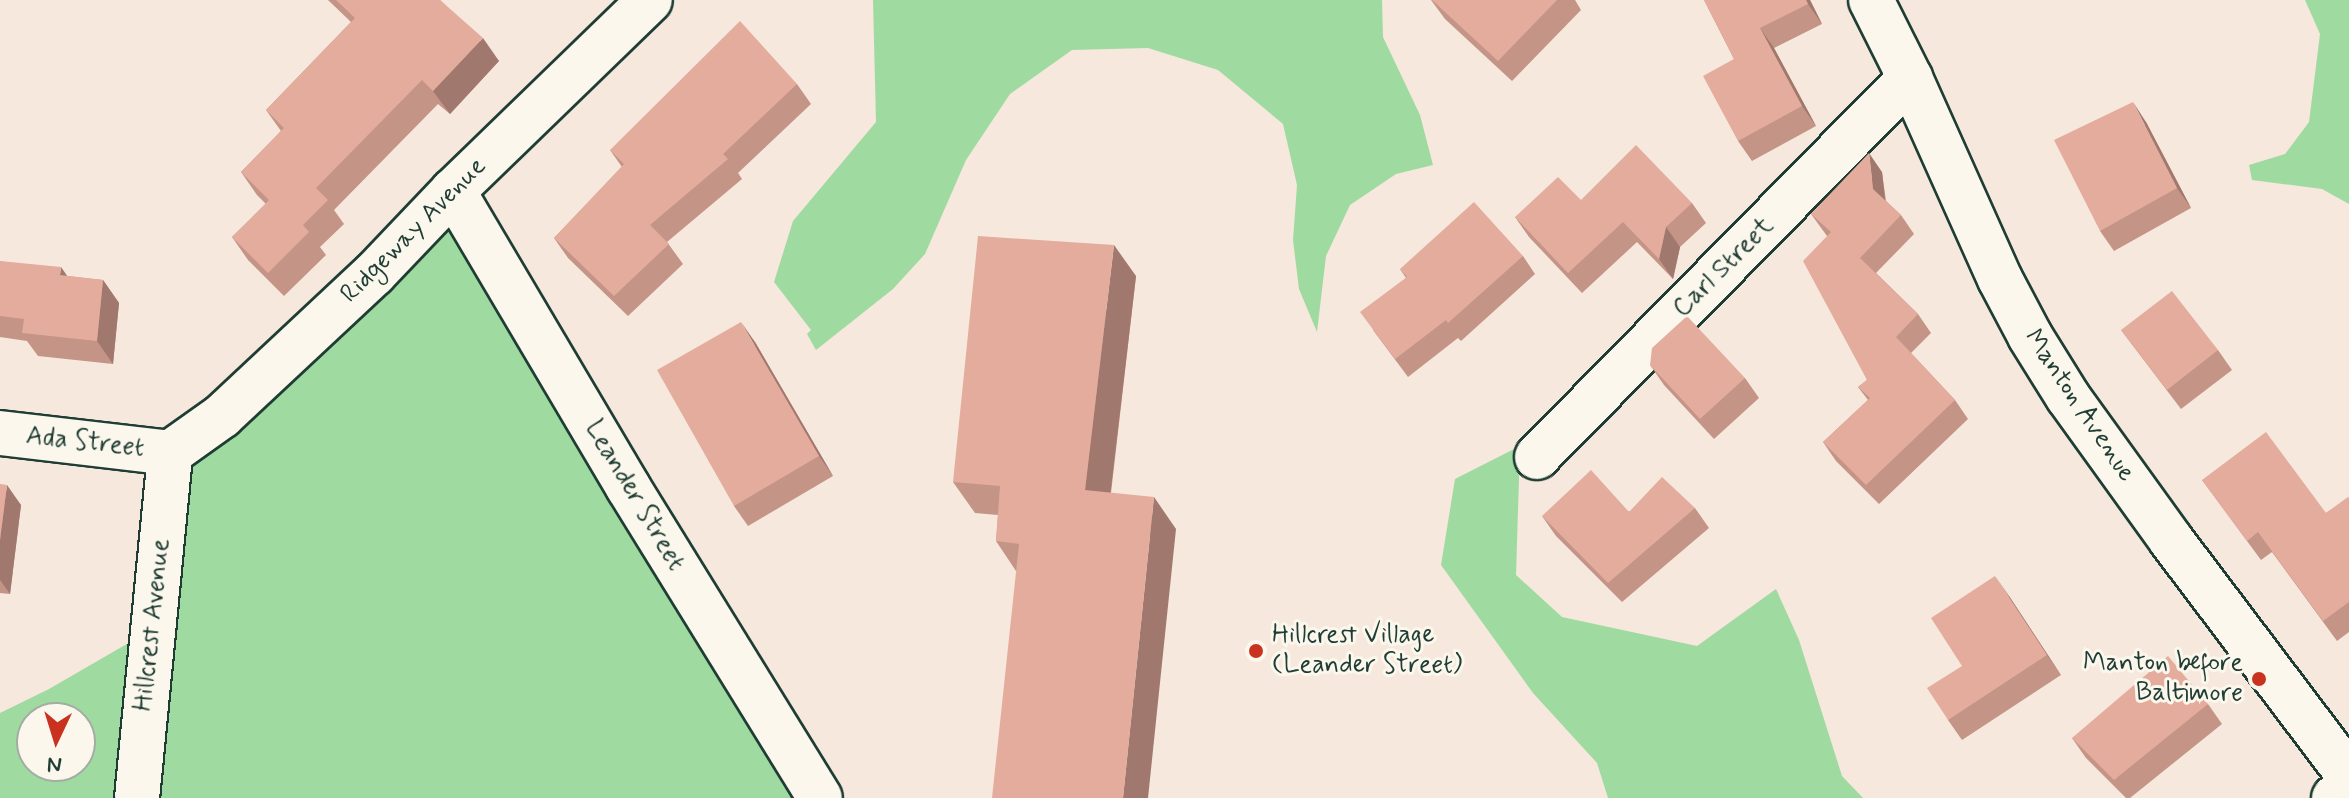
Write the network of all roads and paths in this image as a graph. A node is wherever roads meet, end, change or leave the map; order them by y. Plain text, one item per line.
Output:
1 (650, 0) edge
2 (1871, 0) edge
3 (1910, 78) junction
4 (453, 191) junction
5 (0, 433) edge
6 (170, 453) junction
7 (1537, 457) dead end
8 (2349, 775) edge
9 (2349, 784) edge
10 (137, 798) edge
11 (820, 798) edge
12 (2334, 798) edge

1 - 4 street, Ridgeway Avenue
2 - 3 street, Manton Avenue
3 - 7 street, Carl Street
3 - 8 street, Manton Avenue
4 - 6 street, Ridgeway Avenue
4 - 11 street, Leander Street
5 - 6 street, Ada Street
6 - 10 street, Hillcrest Avenue
9 - 12 street

